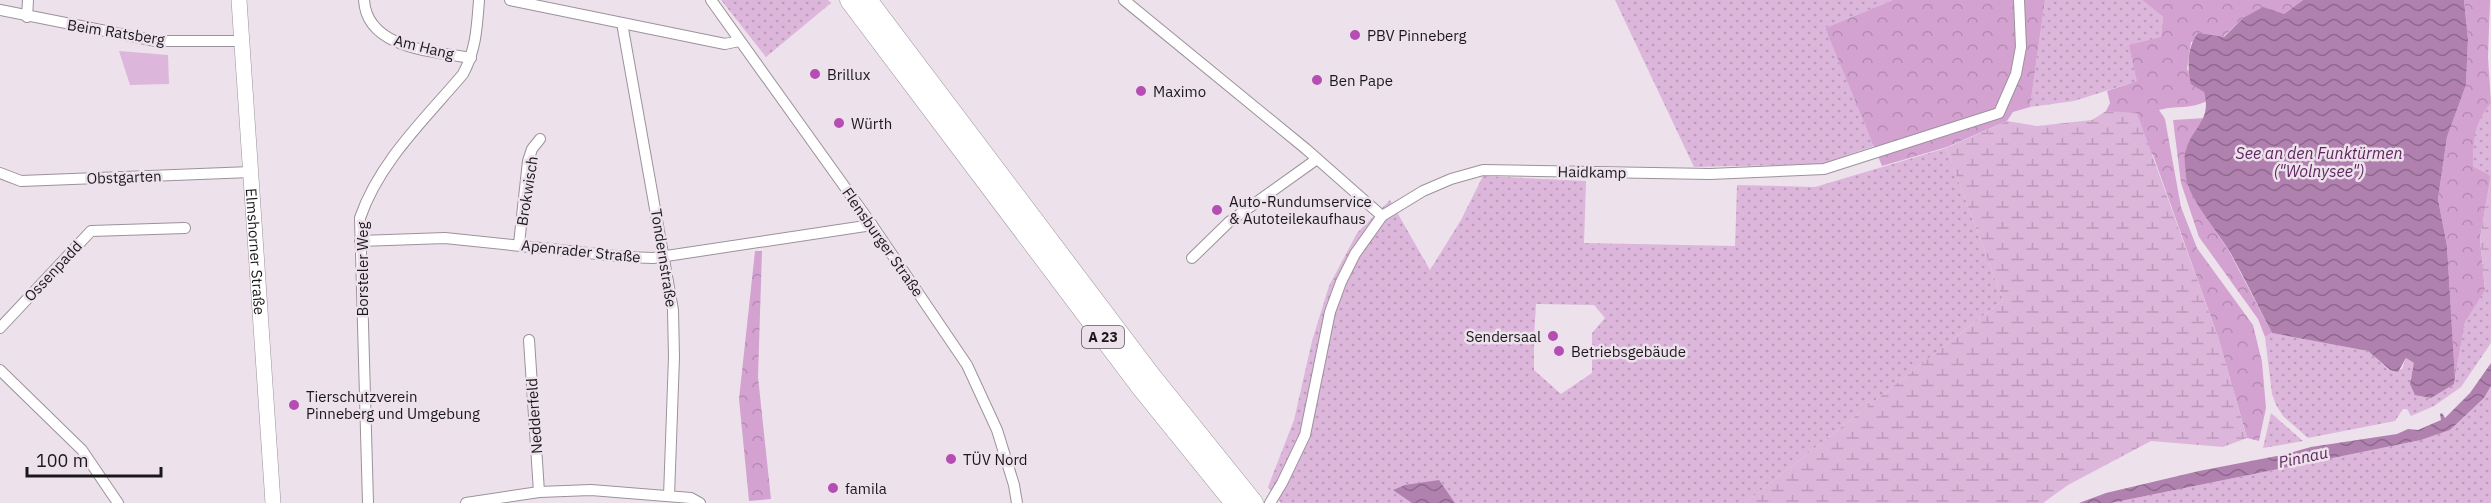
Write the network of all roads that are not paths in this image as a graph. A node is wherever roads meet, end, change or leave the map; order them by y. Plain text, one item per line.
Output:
1 (28, 0) edge
2 (240, 0) edge
3 (364, 0) edge
4 (479, 0) edge
5 (510, 0) edge
6 (711, 0) edge
7 (850, 0) edge
8 (867, 0) edge
9 (1124, 0) edge
10 (2019, 0) edge
11 (0, 10) edge
12 (27, 17) junction
13 (621, 23) junction
14 (242, 41) junction
15 (739, 41) junction
16 (471, 58) junction
17 (540, 139) dead end
18 (1317, 159) junction
19 (250, 172) junction
20 (0, 173) edge
21 (1382, 216) junction
22 (872, 225) junction
23 (185, 228) dead end
24 (360, 241) junction
25 (519, 244) junction
26 (664, 256) junction
27 (1192, 258) dead end
28 (0, 328) edge
29 (529, 340) dead end
30 (0, 370) edge
31 (566, 491) junction
32 (539, 492) junction
33 (669, 496) junction
34 (118, 503) edge
35 (273, 503) edge
36 (368, 503) edge
37 (466, 503) edge
38 (567, 503) edge
39 (700, 503) edge
40 (1017, 503) edge
41 (1235, 503) edge
42 (1253, 503) edge
43 (1270, 503) edge

1 - 12 street
2 - 14 main road, Elmshorner Straße
3 - 16 street, Am Hang
4 - 16 street, Borsteler Weg
5 - 13 street
6 - 15 street, Flensburger Straße
7 - 41 highway, A 23
8 - 42 highway, A 23
9 - 18 street
10 - 21 street, Haidkamp
11 - 12 street, Beim Ratsberg
12 - 14 street, Beim Ratsberg
13 - 15 street
13 - 26 street, Tondernstraße
14 - 19 main road, Elmshorner Straße
15 - 22 street, Flensburger Straße
16 - 24 street, Borsteler Weg
17 - 25 street, Brokwisch
18 - 21 street
18 - 27 street
19 - 20 street, Obstgarten
19 - 35 main road, Elmshorner Straße
21 - 43 street, Haidkamp
22 - 26 street, Apenrader Straße
22 - 40 street, Flensburger Straße
23 - 28 street, Ossenpadd
24 - 25 street, Apenrader Straße
24 - 36 street, Borsteler Weg
25 - 26 street, Apenrader Straße
26 - 33 street, Tondernstraße
29 - 32 street, Nedderfeld
30 - 34 street
31 - 32 street
31 - 33 street
31 - 38 street
32 - 37 street
33 - 39 street

